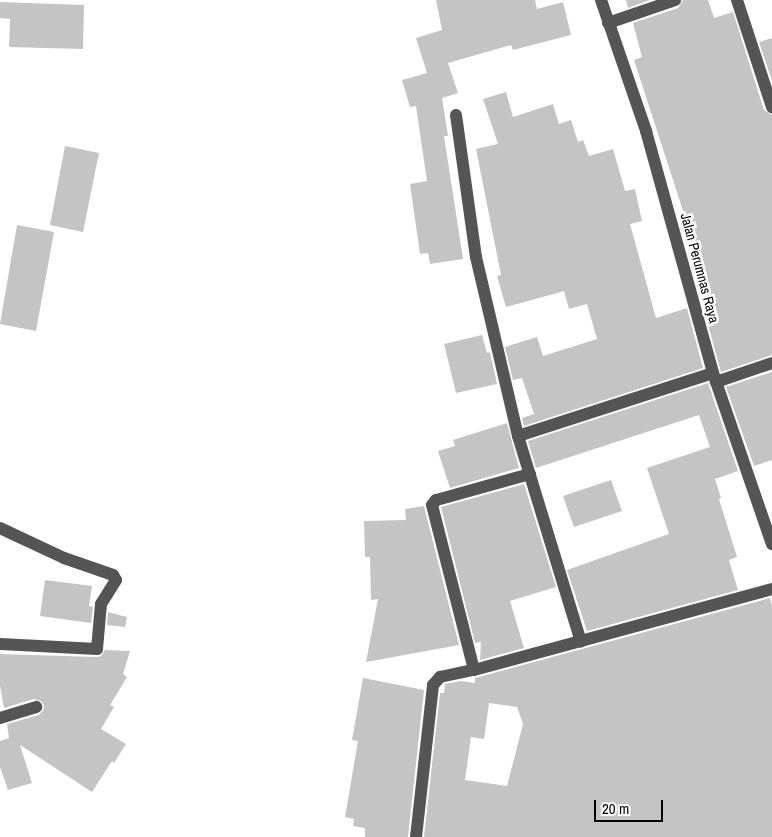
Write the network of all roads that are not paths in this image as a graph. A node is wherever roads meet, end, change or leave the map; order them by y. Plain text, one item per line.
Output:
1 (601, 0) edge
2 (675, 0) edge
3 (737, 0) edge
4 (608, 23) junction
5 (769, 89) edge
6 (772, 107) edge
7 (456, 116) dead end
8 (772, 363) edge
9 (714, 377) junction
10 (518, 436) junction
11 (530, 474) junction
12 (0, 528) edge
13 (772, 544) edge
14 (772, 589) edge
15 (582, 642) junction
16 (0, 644) edge
17 (474, 670) junction
18 (36, 708) dead end
19 (0, 718) edge
20 (416, 837) edge

1 - 4 street, Jalan Perumnas Raya
2 - 4 street
3 - 5 street
4 - 9 street, Jalan Perumnas Raya
5 - 6 street
7 - 10 street
8 - 9 street
9 - 10 street
9 - 13 street, Jalan Perumnas Raya
10 - 11 street
11 - 15 street
11 - 17 street
12 - 16 street
14 - 15 street
15 - 17 street
17 - 20 street
18 - 19 street

